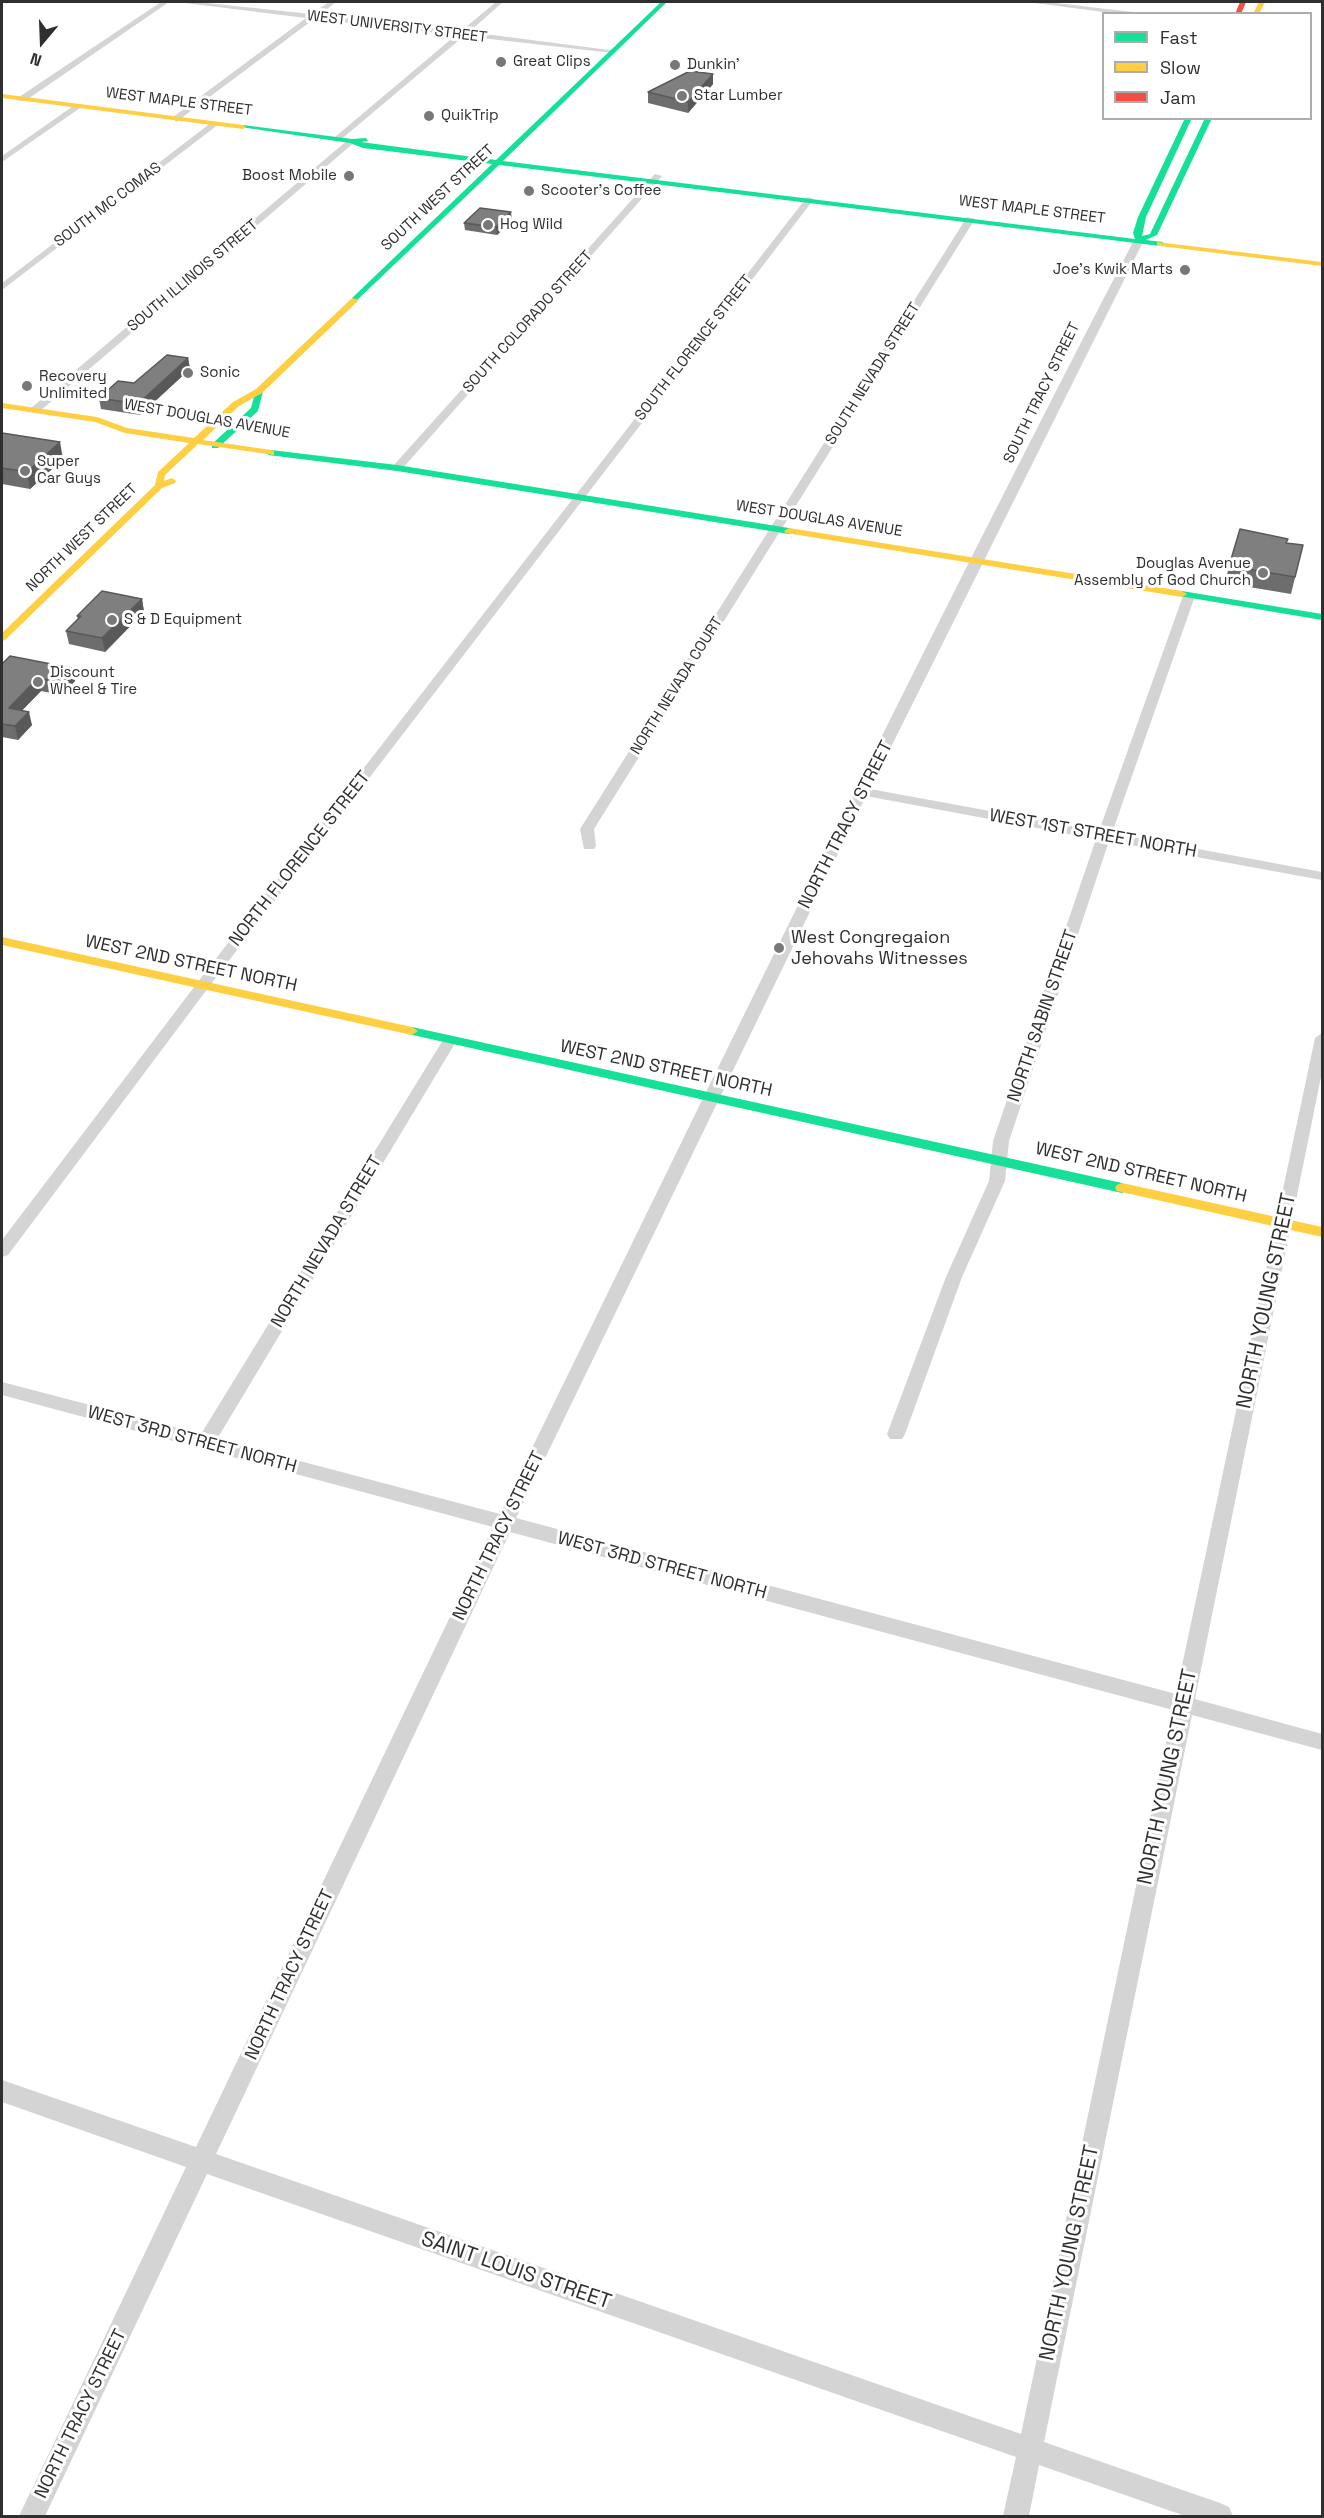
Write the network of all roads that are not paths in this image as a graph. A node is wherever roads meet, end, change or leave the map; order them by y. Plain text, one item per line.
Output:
1 (165, 2) edge
2 (181, 2) edge
3 (333, 2) edge
4 (500, 2) edge
5 (664, 2) edge
6 (1031, 2) edge
7 (1127, 12) edge
8 (313, 17) junction
9 (461, 34) junction
10 (614, 51) junction
11 (2, 96) edge
12 (22, 99) junction
13 (79, 106) junction
14 (176, 119) junction
15 (1188, 120) edge
16 (1208, 120) edge
17 (215, 124) junction
18 (338, 140) junction
19 (352, 141) junction
20 (2, 159) edge
21 (503, 160) junction
22 (655, 180) junction
23 (810, 199) junction
24 (1142, 217) junction
25 (970, 219) junction
26 (1089, 234) junction
27 (1139, 240) junction
28 (1323, 264) edge
29 (2, 287) edge
30 (259, 391) junction
31 (2, 405) edge
32 (35, 410) junction
33 (200, 437) junction
34 (220, 441) junction
35 (202, 458) dead end
36 (398, 468) junction
37 (183, 477) dead end
38 (159, 486) junction
39 (578, 497) junction
40 (776, 529) junction
41 (977, 562) junction
42 (1189, 596) junction
43 (1323, 617) edge
44 (2, 638) edge
45 (864, 792) junction
46 (1104, 836) junction
47 (589, 846) dead end
48 (1323, 876) edge
49 (2, 941) edge
50 (203, 985) junction
51 (1323, 1038) edge
52 (450, 1040) junction
53 (713, 1098) junction
54 (999, 1160) junction
55 (1283, 1224) junction
56 (1323, 1232) edge
57 (2, 1251) edge
58 (2, 1388) edge
59 (896, 1434) dead end
60 (204, 1444) junction
61 (504, 1524) junction
62 (1183, 1705) junction
63 (1323, 1742) edge
64 (2, 2091) edge
65 (202, 2162) junction
66 (1029, 2450) junction
67 (32, 2517) edge
68 (1016, 2517) edge
69 (1220, 2517) edge

1 - 12 street
2 - 8 street, WEST UNIVERSITY STREET
3 - 8 street
4 - 9 street
5 - 10 street, SOUTH WEST STREET
6 - 7 street
8 - 9 street, WEST UNIVERSITY STREET
8 - 14 street
9 - 10 street, WEST UNIVERSITY STREET
9 - 18 street
10 - 21 street, SOUTH WEST STREET
11 - 12 street, WEST MAPLE STREET
12 - 13 street, WEST MAPLE STREET
13 - 14 street, WEST MAPLE STREET
13 - 20 street
14 - 17 street, WEST MAPLE STREET
15 - 24 street, SOUTH TRACY STREET
16 - 27 street, SOUTH TRACY STREET
17 - 18 street, WEST MAPLE STREET
17 - 29 street, SOUTH MC COMAS
18 - 19 street, WEST MAPLE STREET
19 - 21 street, WEST MAPLE STREET
19 - 32 street, SOUTH ILLINOIS STREET
21 - 22 street, WEST MAPLE STREET
21 - 30 street, SOUTH WEST STREET
22 - 23 street, WEST MAPLE STREET
22 - 36 street, SOUTH COLORADO STREET
23 - 25 street, WEST MAPLE STREET
23 - 39 street, SOUTH FLORENCE STREET
24 - 26 street
24 - 27 street, SOUTH TRACY STREET
25 - 26 street, WEST MAPLE STREET
25 - 40 street, SOUTH NEVADA STREET
26 - 27 street, WEST MAPLE STREET
27 - 28 street, WEST MAPLE STREET
27 - 41 street, SOUTH TRACY STREET
30 - 33 street, SOUTH WEST STREET
30 - 34 street, SOUTH WEST STREET
31 - 32 street, WEST DOUGLAS AVENUE
32 - 33 street, WEST DOUGLAS AVENUE
33 - 34 street, WEST DOUGLAS AVENUE
33 - 38 street, NORTH WEST STREET
34 - 35 street
34 - 36 street, WEST DOUGLAS AVENUE
36 - 39 street, WEST DOUGLAS AVENUE
37 - 38 street, NORTH WEST STREET
38 - 44 street, NORTH WEST STREET
39 - 40 street, WEST DOUGLAS AVENUE
39 - 50 street, NORTH FLORENCE STREET
40 - 41 street, WEST DOUGLAS AVENUE
40 - 47 street, NORTH NEVADA COURT
41 - 42 street, WEST DOUGLAS AVENUE
41 - 45 street, NORTH TRACY STREET
42 - 43 street, WEST DOUGLAS AVENUE
42 - 46 street, NORTH SABIN STREET
45 - 46 street, WEST 1ST STREET NORTH
45 - 53 street, NORTH TRACY STREET
46 - 48 street, WEST 1ST STREET NORTH
46 - 54 street, NORTH SABIN STREET
49 - 50 street, WEST 2ND STREET NORTH
50 - 52 street, WEST 2ND STREET NORTH
50 - 57 street, NORTH FLORENCE STREET
51 - 55 street, NORTH YOUNG STREET
52 - 53 street, WEST 2ND STREET NORTH
52 - 60 street, NORTH NEVADA STREET
53 - 54 street, WEST 2ND STREET NORTH
53 - 61 street, NORTH TRACY STREET
54 - 55 street, WEST 2ND STREET NORTH
54 - 59 street, NORTH SABIN STREET
55 - 56 street, WEST 2ND STREET NORTH
55 - 62 street, NORTH YOUNG STREET
58 - 60 street, WEST 3RD STREET NORTH
60 - 61 street, WEST 3RD STREET NORTH
61 - 62 street, WEST 3RD STREET NORTH
61 - 65 street, NORTH TRACY STREET
62 - 63 street, WEST 3RD STREET NORTH
62 - 66 street, NORTH YOUNG STREET
64 - 65 street, SAINT LOUIS STREET
65 - 66 street, SAINT LOUIS STREET
65 - 67 street, NORTH TRACY STREET
66 - 68 street, NORTH YOUNG STREET
66 - 69 street, SAINT LOUIS STREET

